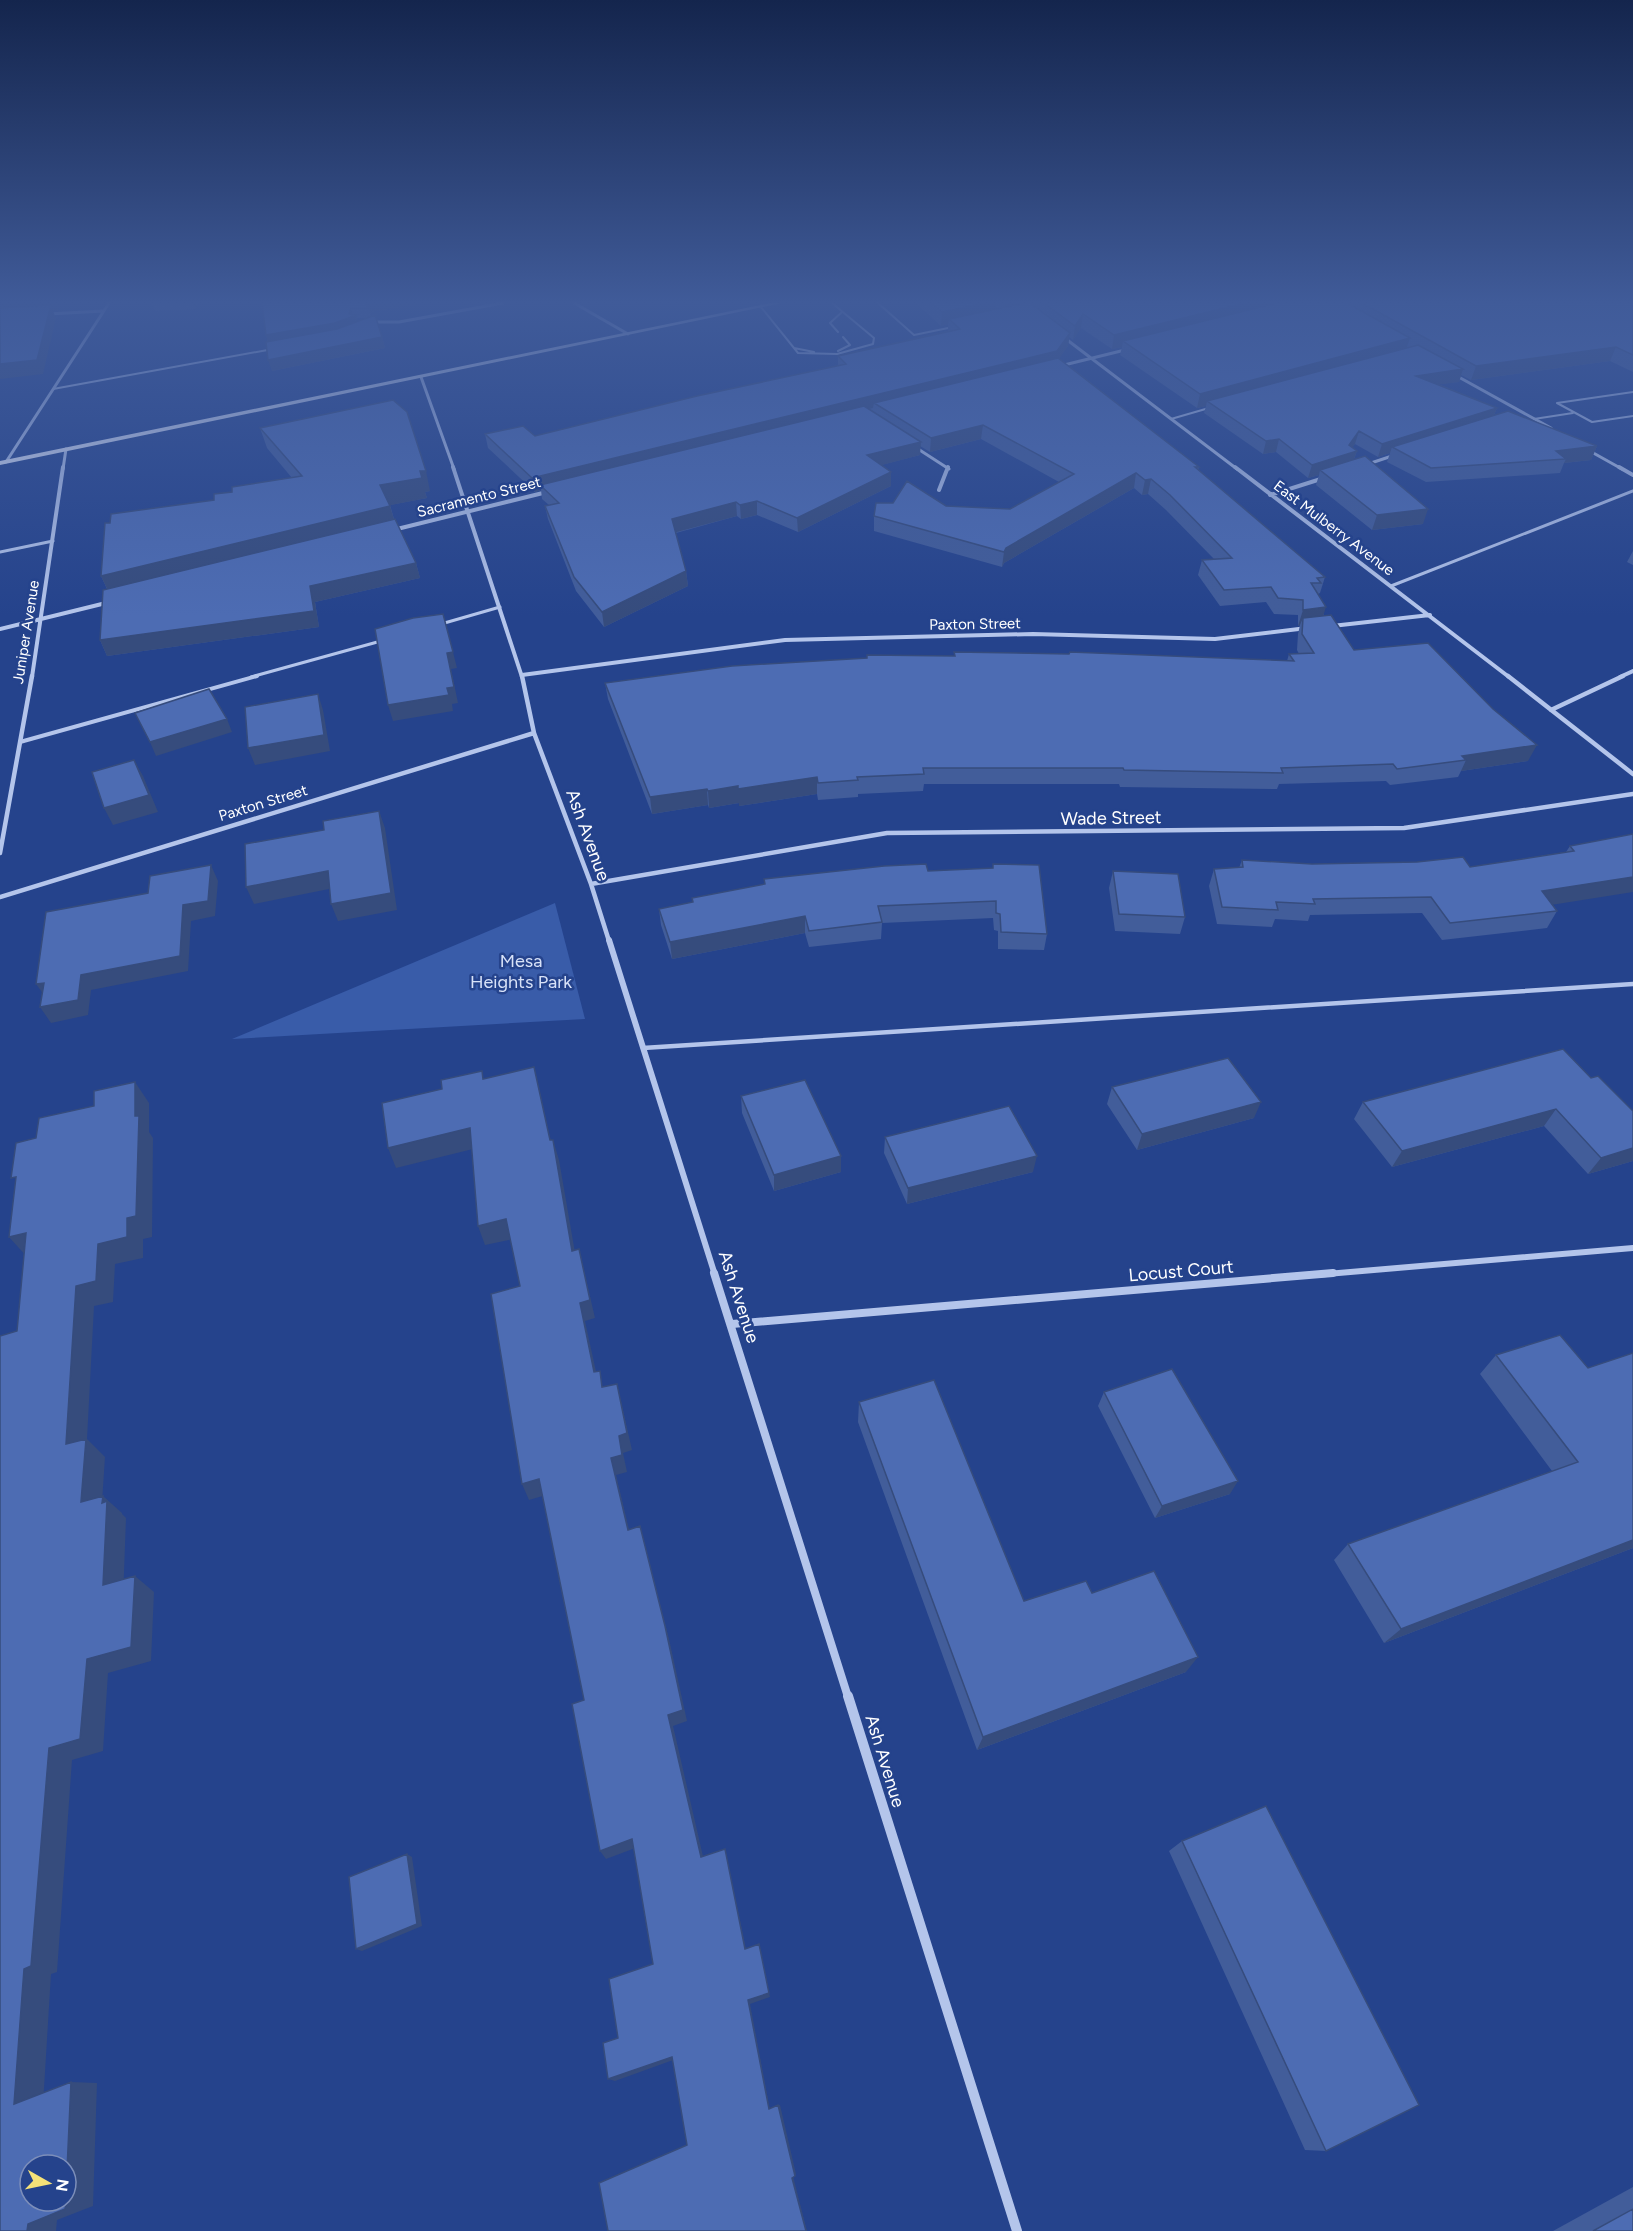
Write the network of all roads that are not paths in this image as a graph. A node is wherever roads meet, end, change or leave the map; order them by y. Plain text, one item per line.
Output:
1 (40, 407) edge
2 (273, 407) edge
3 (432, 407) edge
4 (1156, 407) edge
5 (1213, 407) edge
6 (1512, 407) edge
7 (1564, 407) edge
8 (1574, 413) junction
9 (1633, 416) edge
10 (1171, 419) junction
11 (1525, 419) edge
12 (1534, 419) junction
13 (1554, 430) edge
14 (911, 444) edge
15 (1583, 447) edge
16 (66, 449) junction
17 (1406, 452) edge
18 (3, 462) edge
19 (1361, 466) edge
20 (1633, 475) edge
21 (1327, 477) edge
22 (939, 490) dead end
23 (550, 491) edge
24 (1633, 491) edge
25 (1270, 495) junction
26 (469, 511) junction
27 (388, 531) edge
28 (52, 541) junction
29 (0, 552) edge
30 (1391, 586) junction
31 (111, 601) edge
32 (500, 607) junction
33 (1430, 615) junction
34 (42, 619) junction
35 (431, 626) edge
36 (1328, 626) edge
37 (1317, 627) edge
38 (0, 629) edge
39 (386, 639) edge
40 (1633, 671) edge
41 (522, 675) junction
42 (1551, 710) junction
43 (534, 733) junction
44 (20, 742) junction
45 (1633, 774) edge
46 (1633, 794) edge
47 (0, 853) edge
48 (591, 884) junction
49 (0, 897) edge
50 (1633, 984) edge
51 (643, 1048) junction
52 (1633, 1248) edge
53 (732, 1324) junction
54 (1017, 2231) edge

1 - 18 street
2 - 16 main road
3 - 26 street, Ash Avenue
4 - 10 street, East Mulberry Avenue
5 - 10 lane
6 - 12 street
7 - 8 lane
8 - 9 lane
8 - 12 lane
10 - 25 street, East Mulberry Avenue
11 - 12 street
12 - 13 street
14 - 22 street
15 - 20 street
16 - 18 main road
16 - 28 street, Juniper Avenue
17 - 19 street
21 - 25 street
23 - 26 street, Sacramento Street
24 - 30 lane
25 - 30 street, East Mulberry Avenue
26 - 27 street, Sacramento Street
26 - 32 street, Ash Avenue
28 - 29 lane
28 - 34 street, Juniper Avenue
30 - 33 street, East Mulberry Avenue
31 - 34 street
32 - 35 lane
32 - 41 street, Ash Avenue
33 - 36 street
33 - 42 street, East Mulberry Avenue
34 - 38 street
34 - 44 street, Juniper Avenue
37 - 41 street, Paxton Street
39 - 44 lane
40 - 42 street
41 - 43 street, Ash Avenue
42 - 45 street, East Mulberry Avenue
43 - 48 street, Ash Avenue
43 - 49 street, Paxton Street
44 - 47 street, Juniper Avenue
46 - 48 street, Wade Street
48 - 51 street, Ash Avenue
50 - 51 lane
51 - 53 street, Ash Avenue
52 - 53 street, Locust Court
53 - 54 street, Ash Avenue

